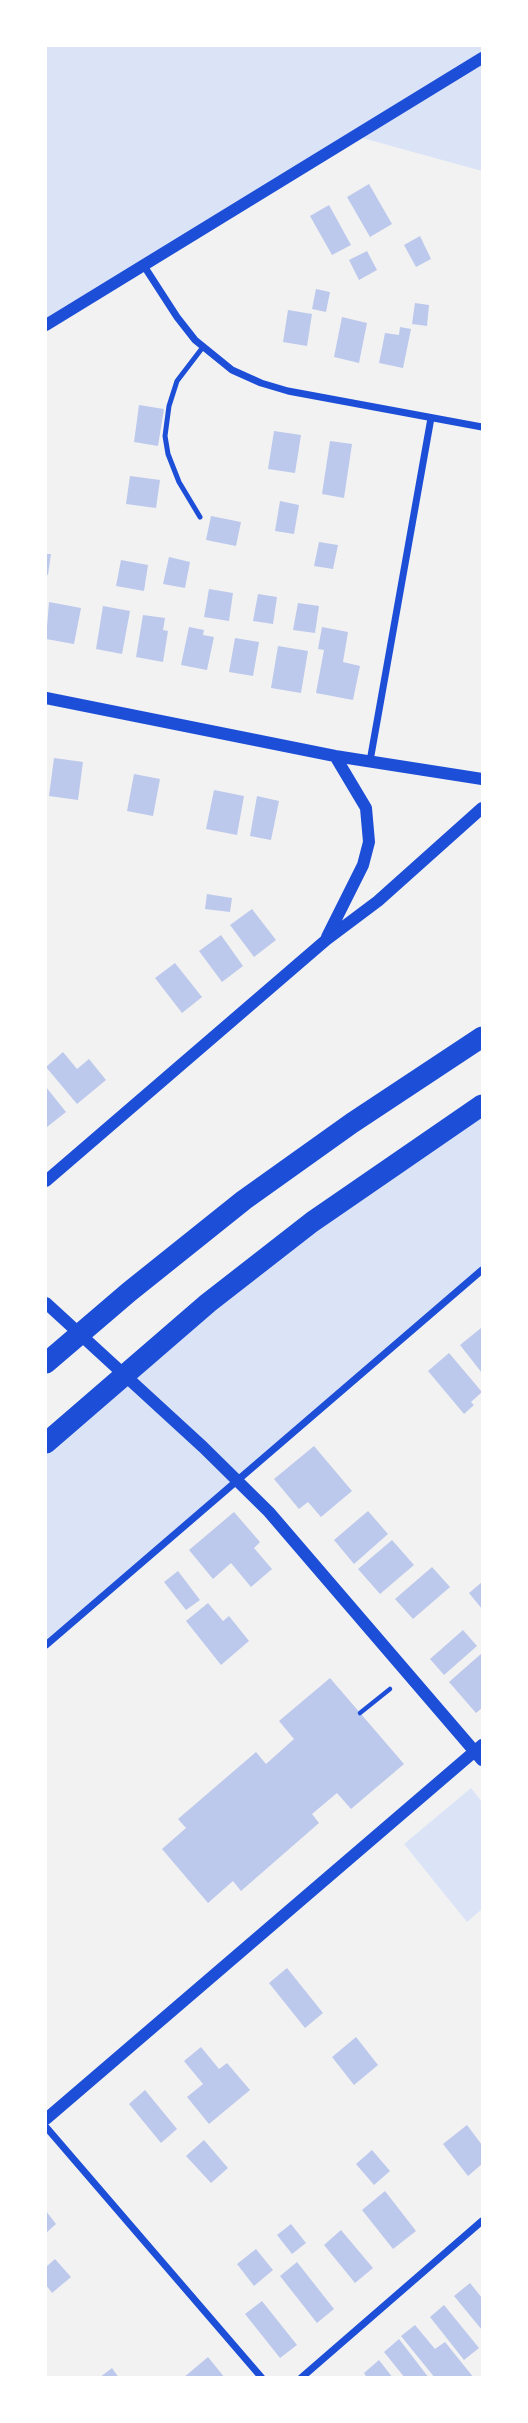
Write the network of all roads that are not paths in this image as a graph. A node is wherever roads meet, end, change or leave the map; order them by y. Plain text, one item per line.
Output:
1 (482, 58) edge
2 (144, 266) junction
3 (46, 325) edge
4 (203, 347) junction
5 (431, 418) junction
6 (482, 427) edge
7 (200, 517) dead end
8 (46, 698) edge
9 (335, 756) junction
10 (370, 761) junction
11 (482, 779) edge
12 (482, 808) edge
13 (326, 940) junction
14 (482, 1037) edge
15 (482, 1105) edge
16 (46, 1181) edge
17 (482, 1270) edge
18 (46, 1303) edge
19 (46, 1363) edge
20 (46, 1443) edge
21 (237, 1480) junction
22 (46, 1645) edge
23 (480, 1752) edge
24 (46, 2119) edge
25 (46, 2127) edge
26 (482, 2221) edge
27 (262, 2378) edge
28 (301, 2378) edge

1 - 2 street
2 - 3 street
2 - 4 street
4 - 5 street
4 - 7 lane
5 - 6 street
5 - 10 street
8 - 9 street
9 - 10 street
9 - 13 street
10 - 11 street
12 - 13 street
13 - 16 street
14 - 19 highway
15 - 20 highway
17 - 21 street
18 - 21 street
21 - 22 street
21 - 23 street
23 - 24 street
25 - 27 street
26 - 28 street

